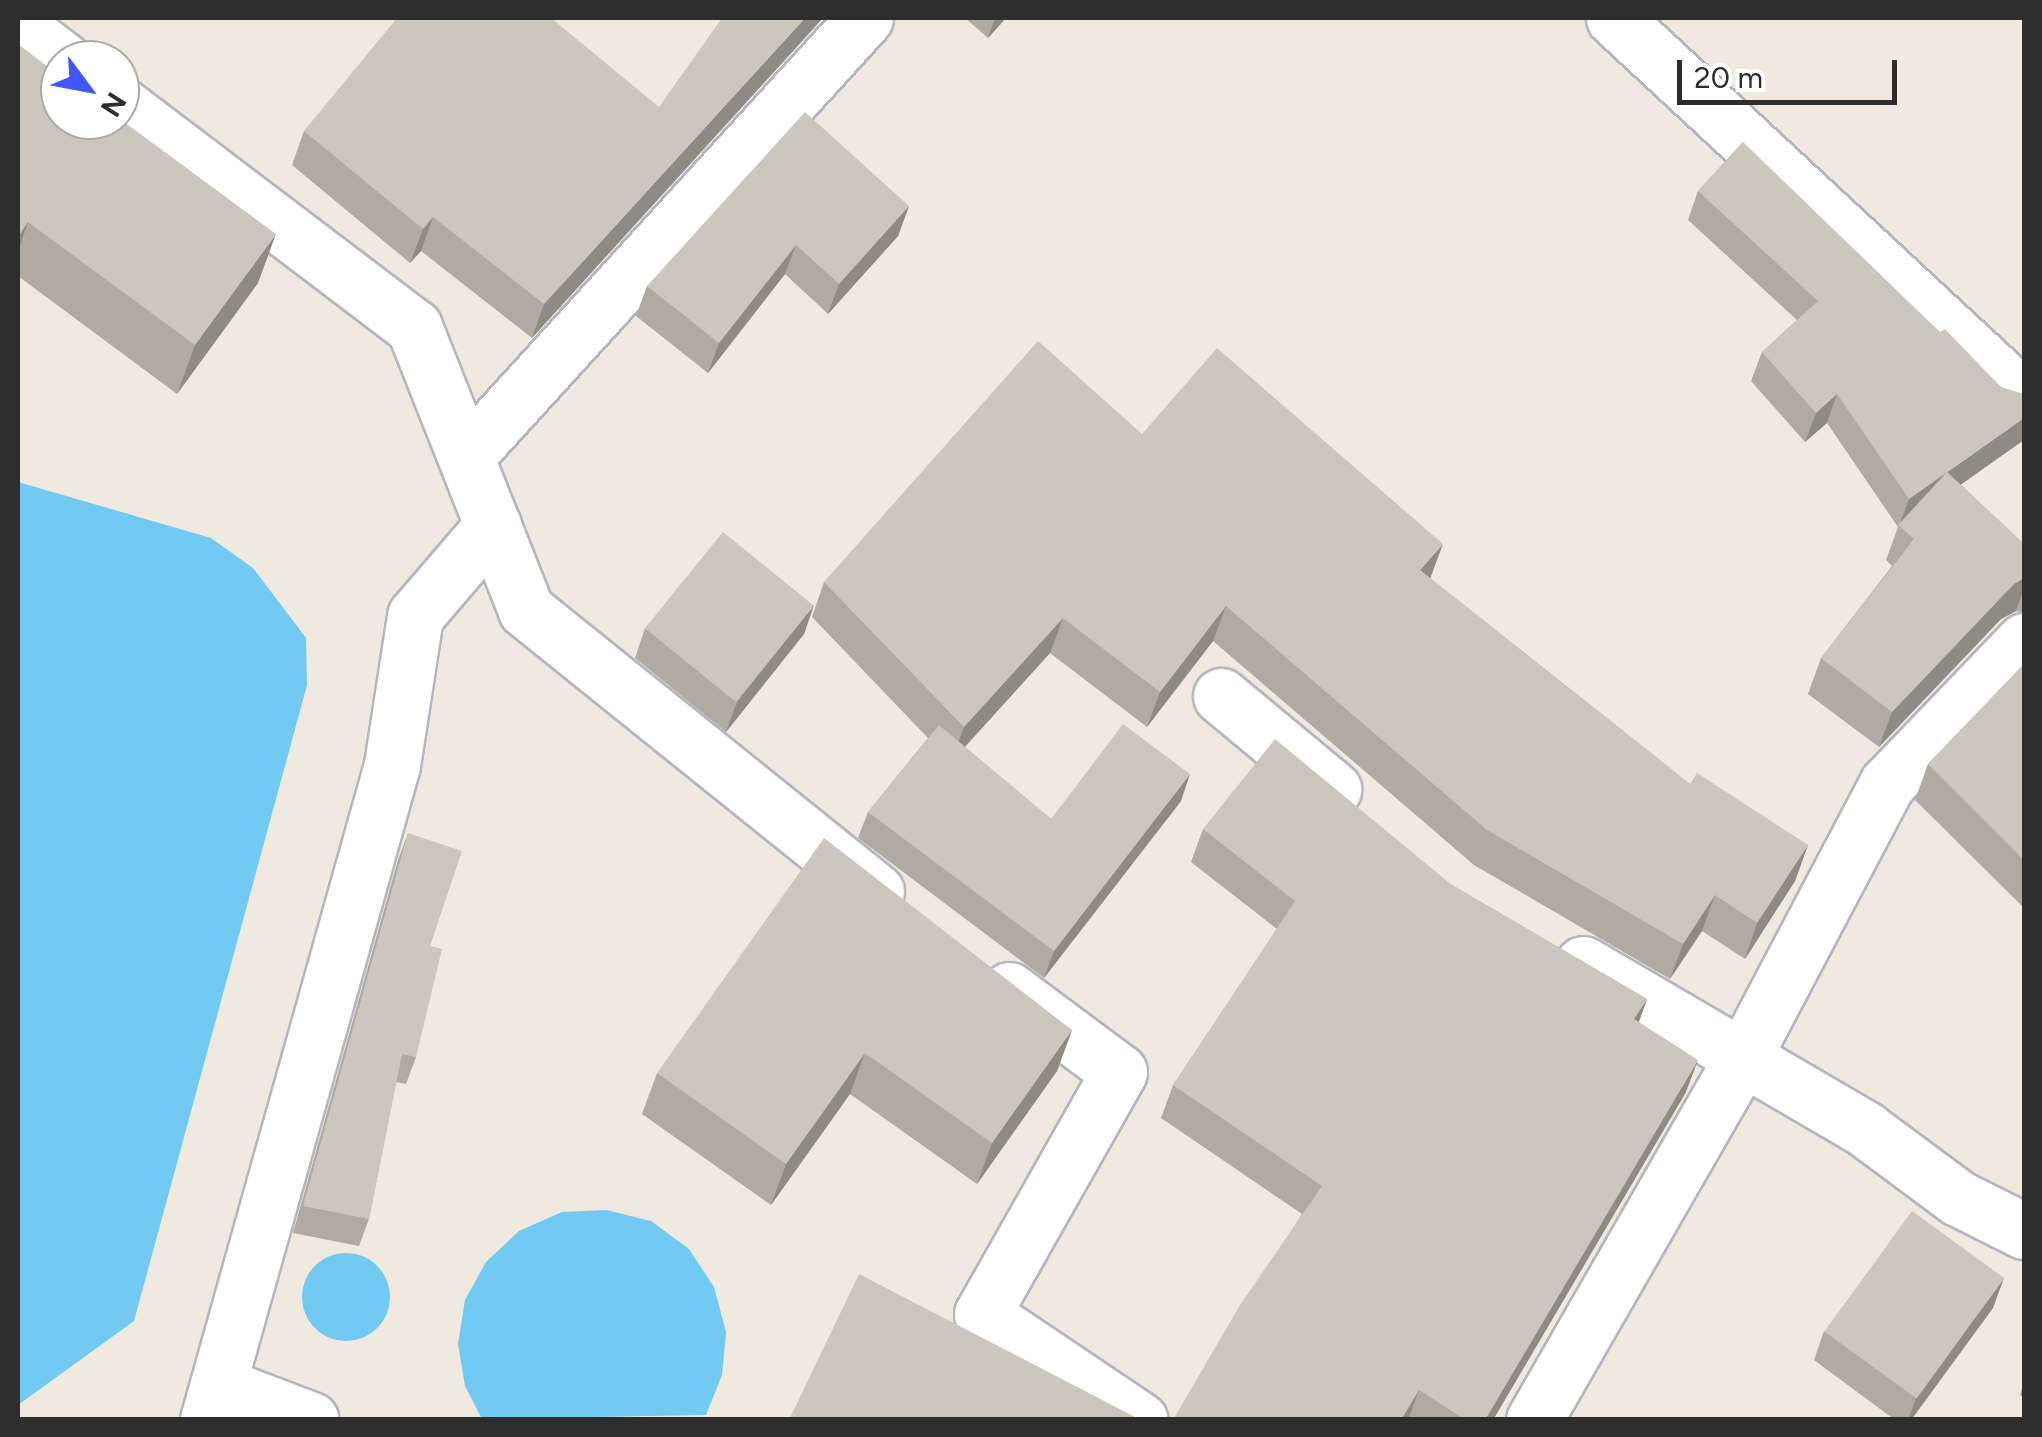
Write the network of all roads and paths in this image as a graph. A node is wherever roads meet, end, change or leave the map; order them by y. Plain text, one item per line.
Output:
1 (865, 18) edge
2 (1614, 18) edge
3 (18, 26) edge
4 (40, 43) edge
5 (140, 119) edge
6 (2022, 392) edge
7 (468, 455) junction
8 (493, 525) junction
9 (2024, 642) edge
10 (1222, 696) dead end
11 (1368, 818) edge
12 (913, 919) edge
13 (1540, 940) edge
14 (960, 954) edge
15 (1742, 1057) junction
16 (2024, 1231) edge
17 (214, 1402) edge
18 (311, 1420) edge
19 (1140, 1420) edge
20 (1534, 1420) edge

1 - 7 street
2 - 6 street
3 - 4 street
5 - 7 street
7 - 8 street
8 - 12 street
8 - 17 street
9 - 15 street
10 - 11 street
13 - 15 street
14 - 19 street
15 - 16 street
15 - 20 street
17 - 18 street

